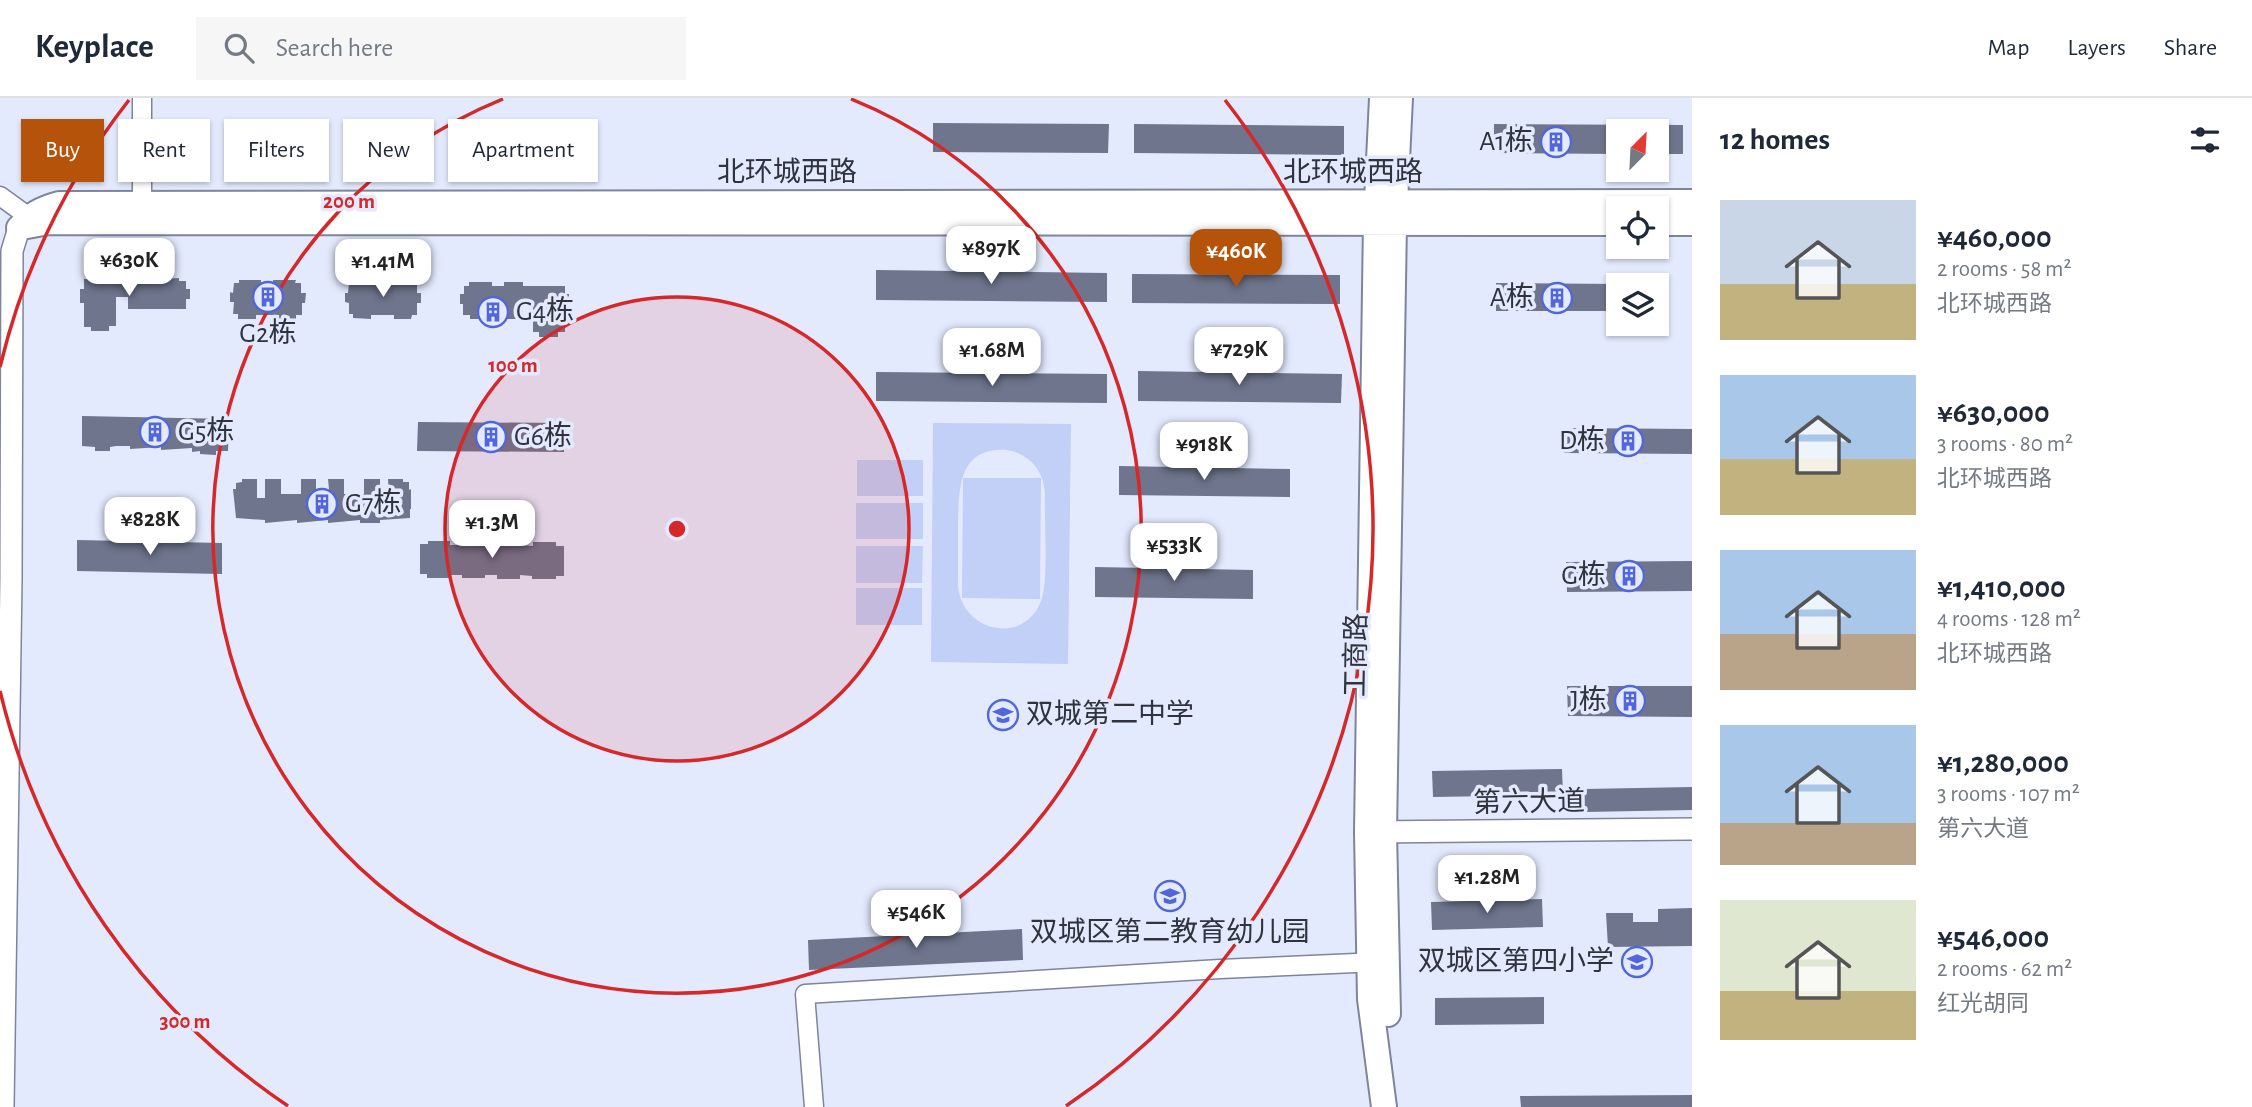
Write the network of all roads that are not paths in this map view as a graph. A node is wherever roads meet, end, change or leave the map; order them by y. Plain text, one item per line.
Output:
1 (142, 98) edge
2 (1382, 98) edge
3 (1400, 98) edge
4 (0, 197) edge
5 (1692, 202) edge
6 (142, 203) junction
7 (1385, 212) junction
8 (1606, 222) edge
9 (28, 223) junction
10 (1669, 223) edge
11 (1692, 223) edge
12 (1692, 829) edge
13 (1376, 832) junction
14 (1377, 962) junction
15 (3, 1107) edge
16 (814, 1107) edge
17 (1384, 1107) edge
18 (1401, 1107) edge

1 - 6 street
2 - 7 main road
3 - 7 main road
4 - 9 street
5 - 7 main road, 北环城西路
6 - 7 main road, 北环城西路
6 - 9 main road, 北环城西路
7 - 8 main road, 北环城西路
7 - 9 main road, 北环城西路
7 - 13 main road, 工商路
9 - 15 street
10 - 11 main road
12 - 13 street, 第六大道
13 - 14 main road, 工商路
14 - 16 street
14 - 17 main road, 工商路
14 - 18 main road, 工商路

